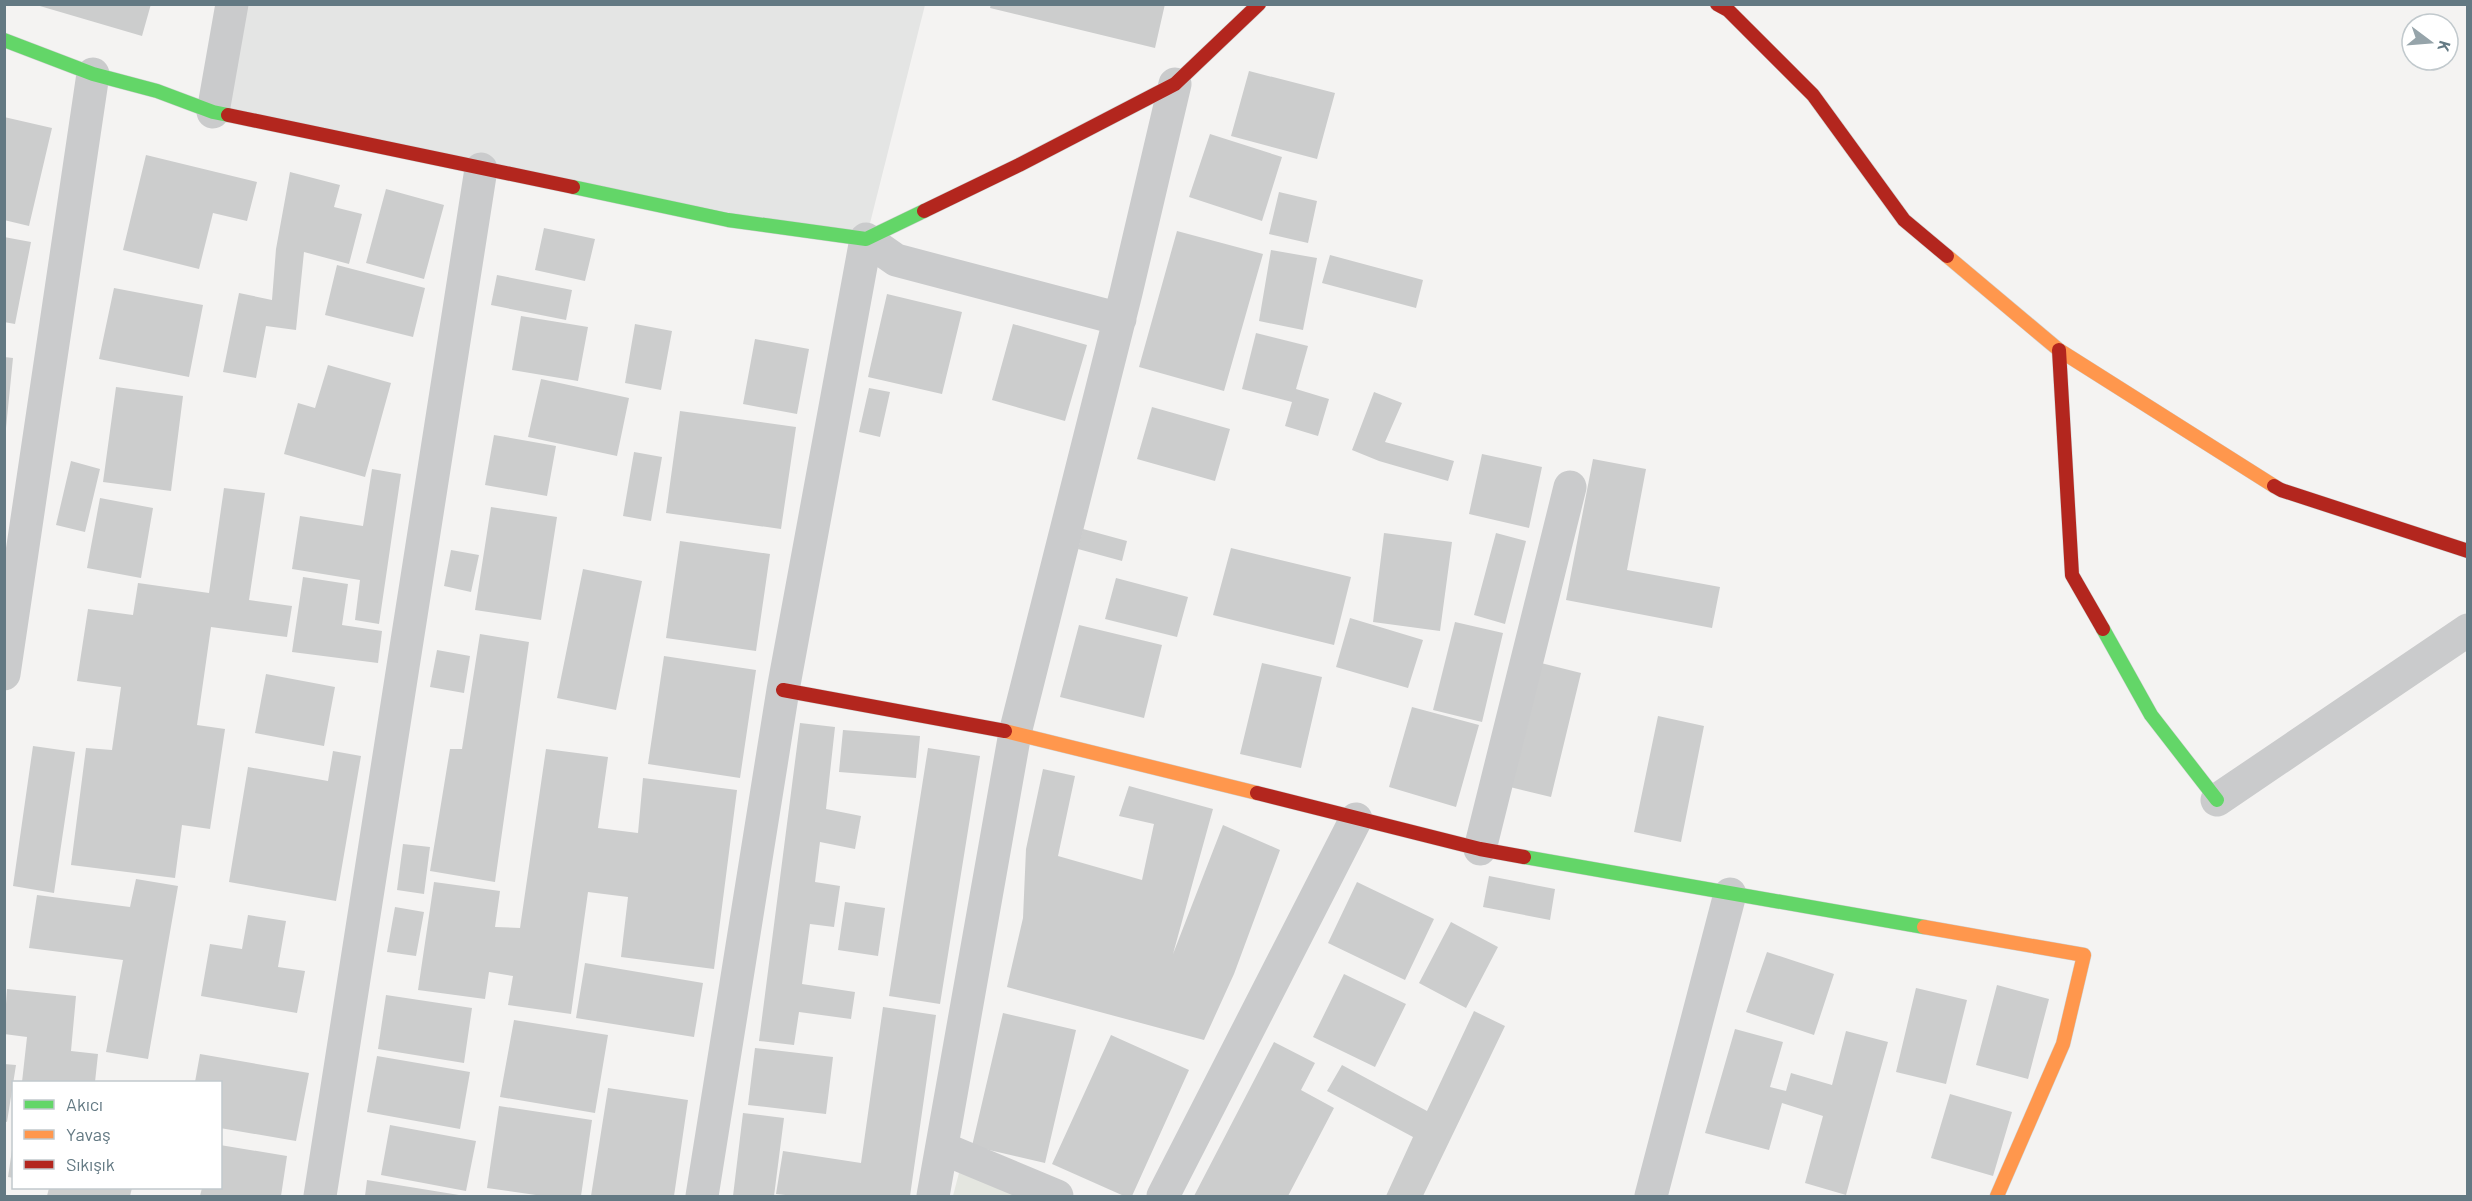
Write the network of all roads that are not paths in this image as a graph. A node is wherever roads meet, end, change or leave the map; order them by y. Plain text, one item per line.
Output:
1 (232, 4) edge
2 (1259, 4) edge
3 (1717, 4) edge
4 (4, 40) edge
5 (93, 74) junction
6 (1175, 84) junction
7 (213, 112) junction
8 (482, 169) junction
9 (866, 239) junction
10 (1120, 319) junction
11 (2059, 350) junction
12 (1570, 487) dead end
13 (2468, 551) edge
14 (2468, 630) edge
15 (4, 674) edge
16 (783, 690) junction
17 (1015, 733) junction
18 (2217, 800) joint
19 (1356, 819) junction
20 (1480, 849) junction
21 (1730, 894) junction
22 (942, 1148) junction
23 (320, 1197) edge
24 (702, 1197) edge
25 (933, 1197) edge
26 (1057, 1197) edge
27 (1163, 1197) edge
28 (1651, 1197) edge
29 (1996, 1197) edge

1 - 7 street
2 - 6 street
3 - 11 street
4 - 5 street
5 - 7 street
5 - 15 street
6 - 9 street
6 - 10 street
7 - 8 street
8 - 9 street
8 - 23 street
9 - 10 street
9 - 16 street
10 - 17 street
11 - 13 street
11 - 18 street
12 - 20 street
14 - 18 street
16 - 17 street
16 - 24 street
17 - 19 street
17 - 22 street
19 - 20 street
19 - 27 street
20 - 21 street
21 - 28 street
21 - 29 street
22 - 25 street
22 - 26 street

